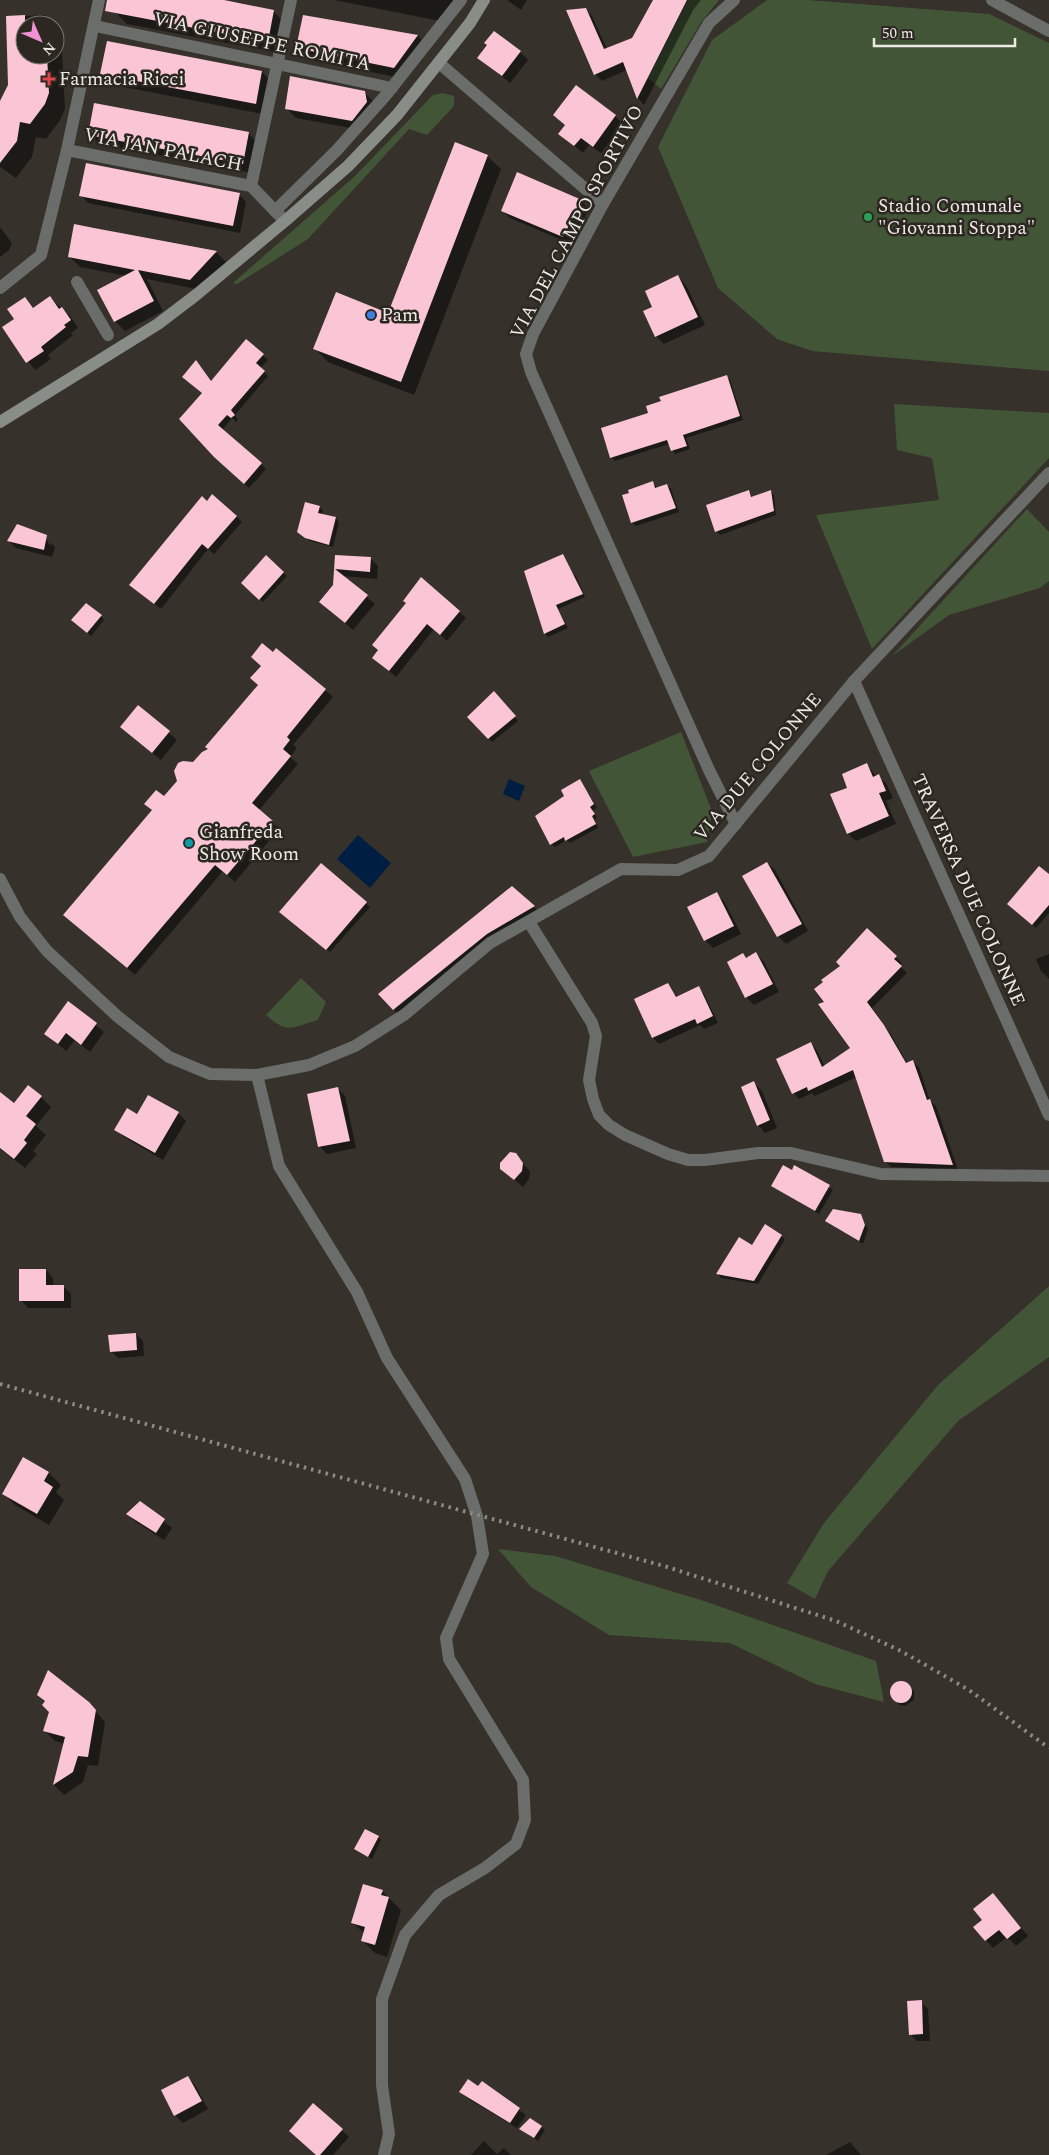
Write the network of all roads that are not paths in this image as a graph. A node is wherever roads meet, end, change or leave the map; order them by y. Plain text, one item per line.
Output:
1 (99, 0) edge
2 (291, 0) edge
3 (461, 0) edge
4 (484, 0) edge
5 (734, 0) edge
6 (992, 0) edge
7 (95, 26) junction
8 (1049, 31) edge
9 (439, 63) junction
10 (277, 64) junction
11 (392, 88) junction
12 (68, 150) junction
13 (251, 186) junction
14 (603, 204) junction
15 (275, 211) junction
16 (285, 222) junction
17 (77, 282) dead end
18 (0, 288) edge
19 (108, 335) dead end
20 (0, 422) edge
21 (1049, 473) edge
22 (854, 681) junction
23 (736, 824) junction
24 (0, 879) edge
25 (529, 922) junction
26 (258, 1075) junction
27 (1049, 1115) edge
28 (1049, 1176) edge
29 (384, 2155) edge

1 - 7 street
2 - 10 street
3 - 11 street
4 - 9 main road
5 - 14 street, VIA DEL CAMPO SPORTIVO
6 - 8 street
7 - 10 street, VIA GIUSEPPE ROMITA
7 - 12 street
9 - 14 street
9 - 16 main road
10 - 11 street, VIA GIUSEPPE ROMITA
10 - 13 street
11 - 15 street
12 - 13 street, VIA JAN PALACH
12 - 18 street
13 - 15 street
14 - 23 street, VIA DEL CAMPO SPORTIVO
15 - 16 street
16 - 20 main road
17 - 19 street
21 - 22 street, VIA DUE COLONNE
22 - 23 street, VIA DUE COLONNE
22 - 27 street, TRAVERSA DUE COLONNE
23 - 25 street, VIA DUE COLONNE
24 - 26 street, VIA DUE COLONNE
25 - 26 street, VIA DUE COLONNE
25 - 28 street
26 - 29 street

